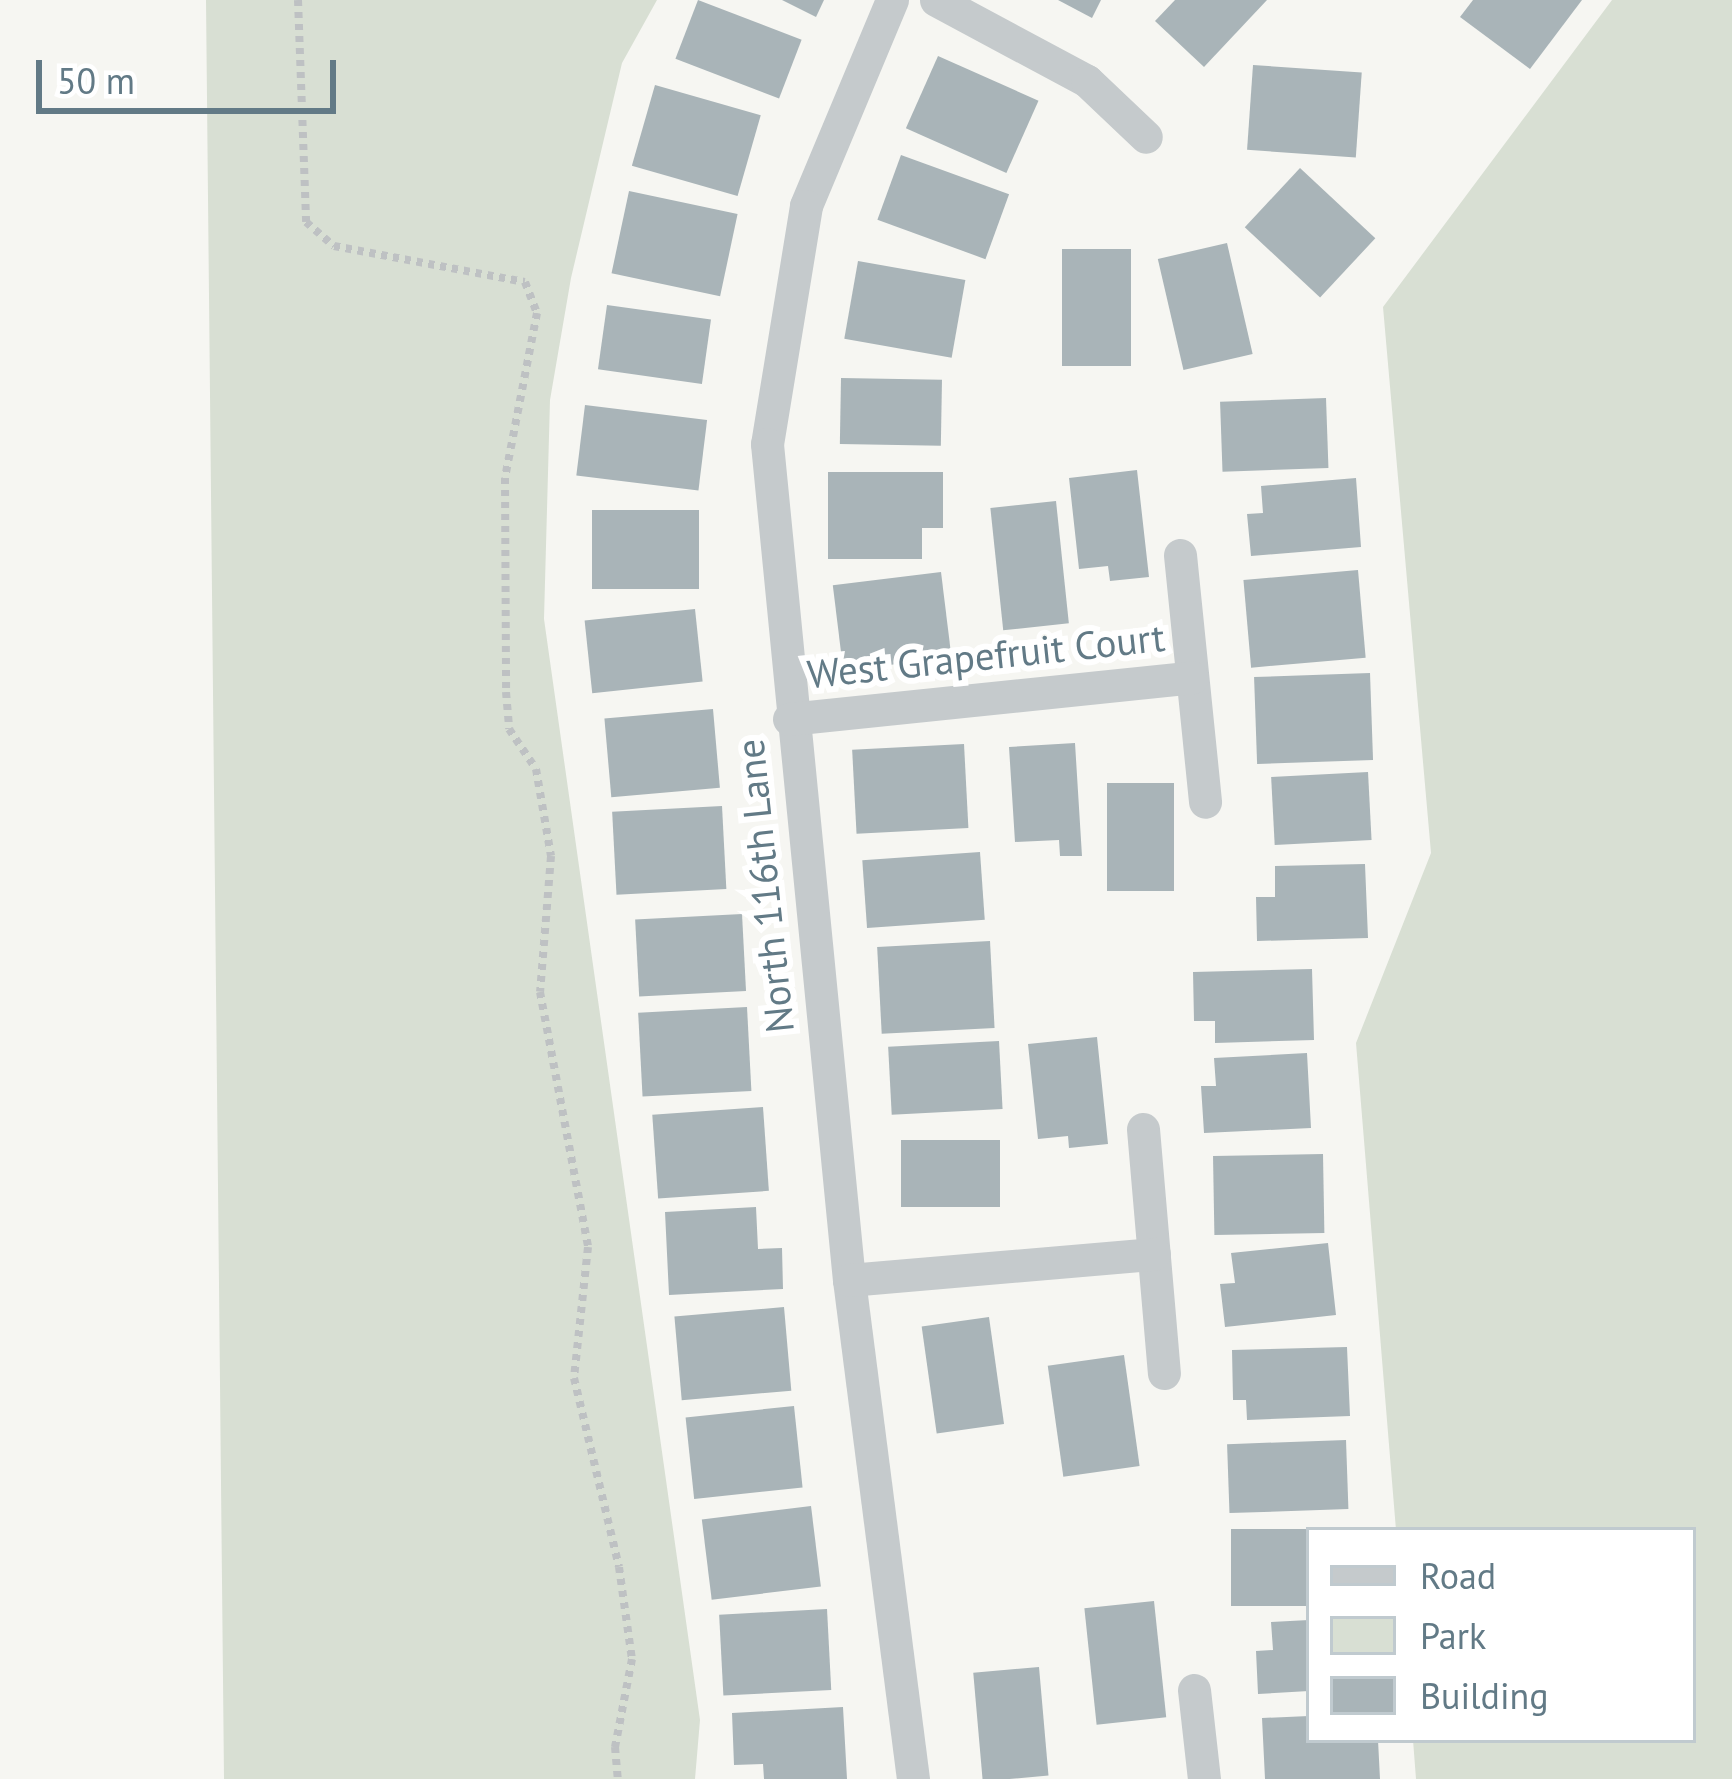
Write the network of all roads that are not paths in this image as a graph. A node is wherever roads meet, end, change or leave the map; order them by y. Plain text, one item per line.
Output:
1 (892, 0) edge
2 (936, 0) edge
3 (1146, 137) dead end
4 (1180, 555) dead end
5 (1192, 676) junction
6 (789, 719) junction
7 (1204, 802) dead end
8 (1143, 1129) dead end
9 (1154, 1254) junction
10 (849, 1280) junction
11 (1164, 1373) dead end
12 (1194, 1690) dead end
13 (913, 1779) edge
14 (1204, 1779) edge

1 - 6 street, North 116th Lane
2 - 3 street
4 - 5 street
5 - 6 street, West Grapefruit Court
5 - 7 street
6 - 10 street, North 116th Lane
8 - 9 street
9 - 10 street
9 - 11 street
10 - 13 street, North 116th Lane
12 - 14 street

